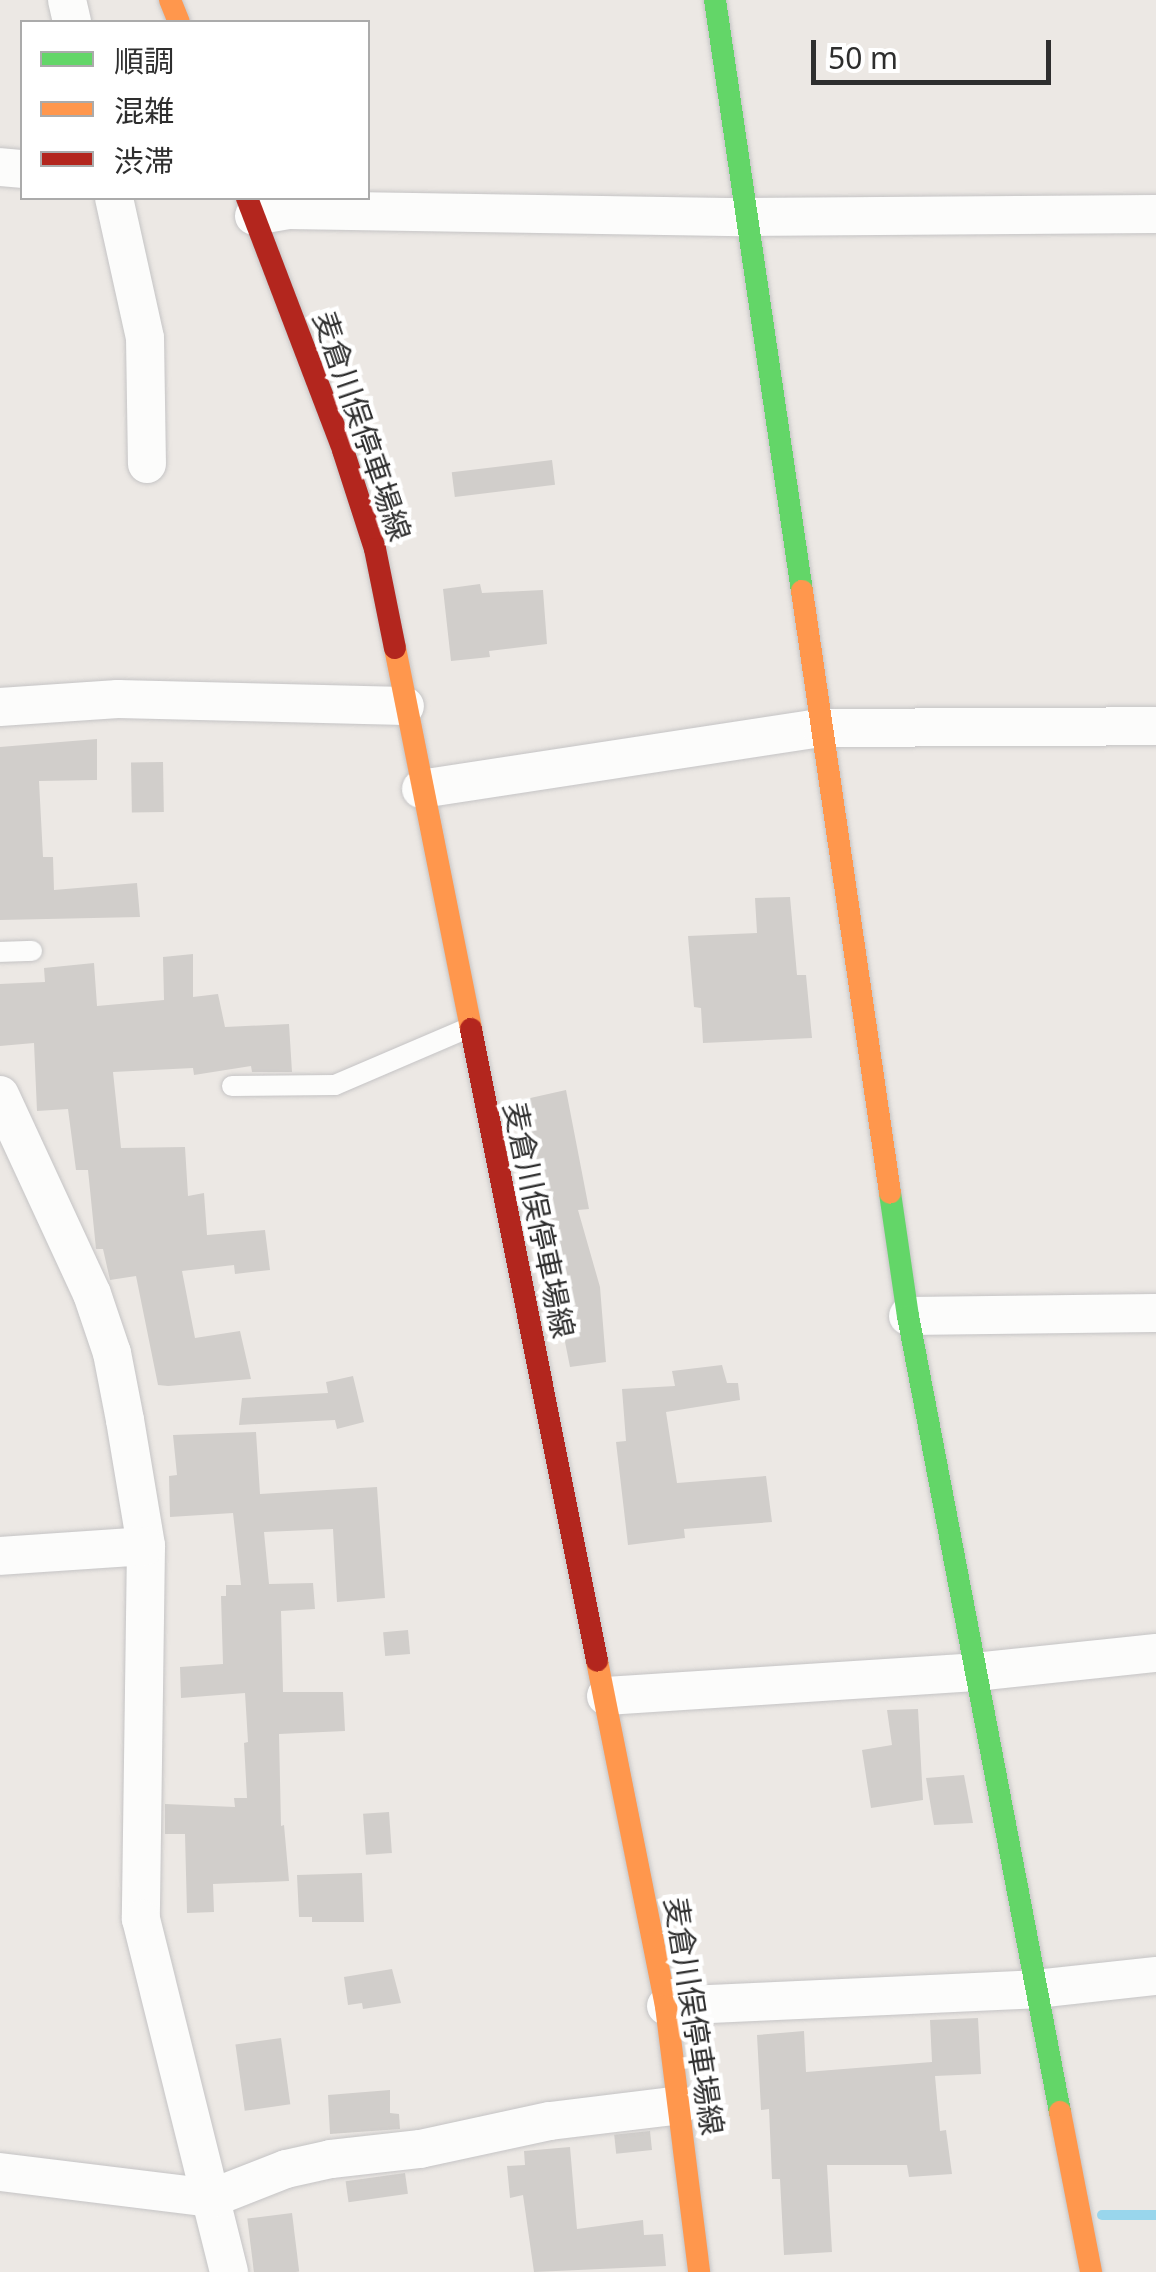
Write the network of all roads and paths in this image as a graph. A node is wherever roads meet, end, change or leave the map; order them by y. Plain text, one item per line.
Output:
1 (714, 0) edge
2 (114, 200) edge
3 (251, 207) edge
4 (1156, 214) edge
5 (743, 216) junction
6 (147, 464) dead end
7 (405, 706) junction
8 (0, 707) edge
9 (1156, 726) edge
10 (822, 728) junction
11 (421, 789) junction
12 (32, 951) dead end
13 (0, 952) edge
14 (470, 1027) junction
15 (232, 1086) dead end
16 (0, 1095) edge
17 (1156, 1313) edge
18 (908, 1316) junction
19 (146, 1546) junction
20 (0, 1556) edge
21 (1156, 1653) edge
22 (975, 1672) junction
23 (606, 1696) junction
24 (1156, 1976) edge
25 (1036, 1988) junction
26 (666, 2006) junction
27 (680, 2105) junction
28 (0, 2172) edge
29 (212, 2198) junction
30 (230, 2272) edge
31 (699, 2272) edge
32 (1090, 2272) edge

1 - 5 street
2 - 6 street
3 - 5 street
3 - 7 street, 麦倉川俣停車場線
4 - 5 street
5 - 10 street
7 - 8 street
7 - 11 street, 麦倉川俣停車場線
9 - 10 street
10 - 11 street
10 - 18 street
11 - 14 street, 麦倉川俣停車場線
12 - 13 lane
14 - 15 lane
14 - 23 street, 麦倉川俣停車場線
16 - 19 street
17 - 18 street
18 - 22 street
19 - 20 street
19 - 29 street
21 - 22 street
22 - 23 street
22 - 25 street
23 - 26 street, 麦倉川俣停車場線
24 - 25 street
25 - 26 street
25 - 32 street
26 - 27 street, 麦倉川俣停車場線
27 - 29 street
27 - 31 street, 麦倉川俣停車場線
28 - 29 street
29 - 30 street

